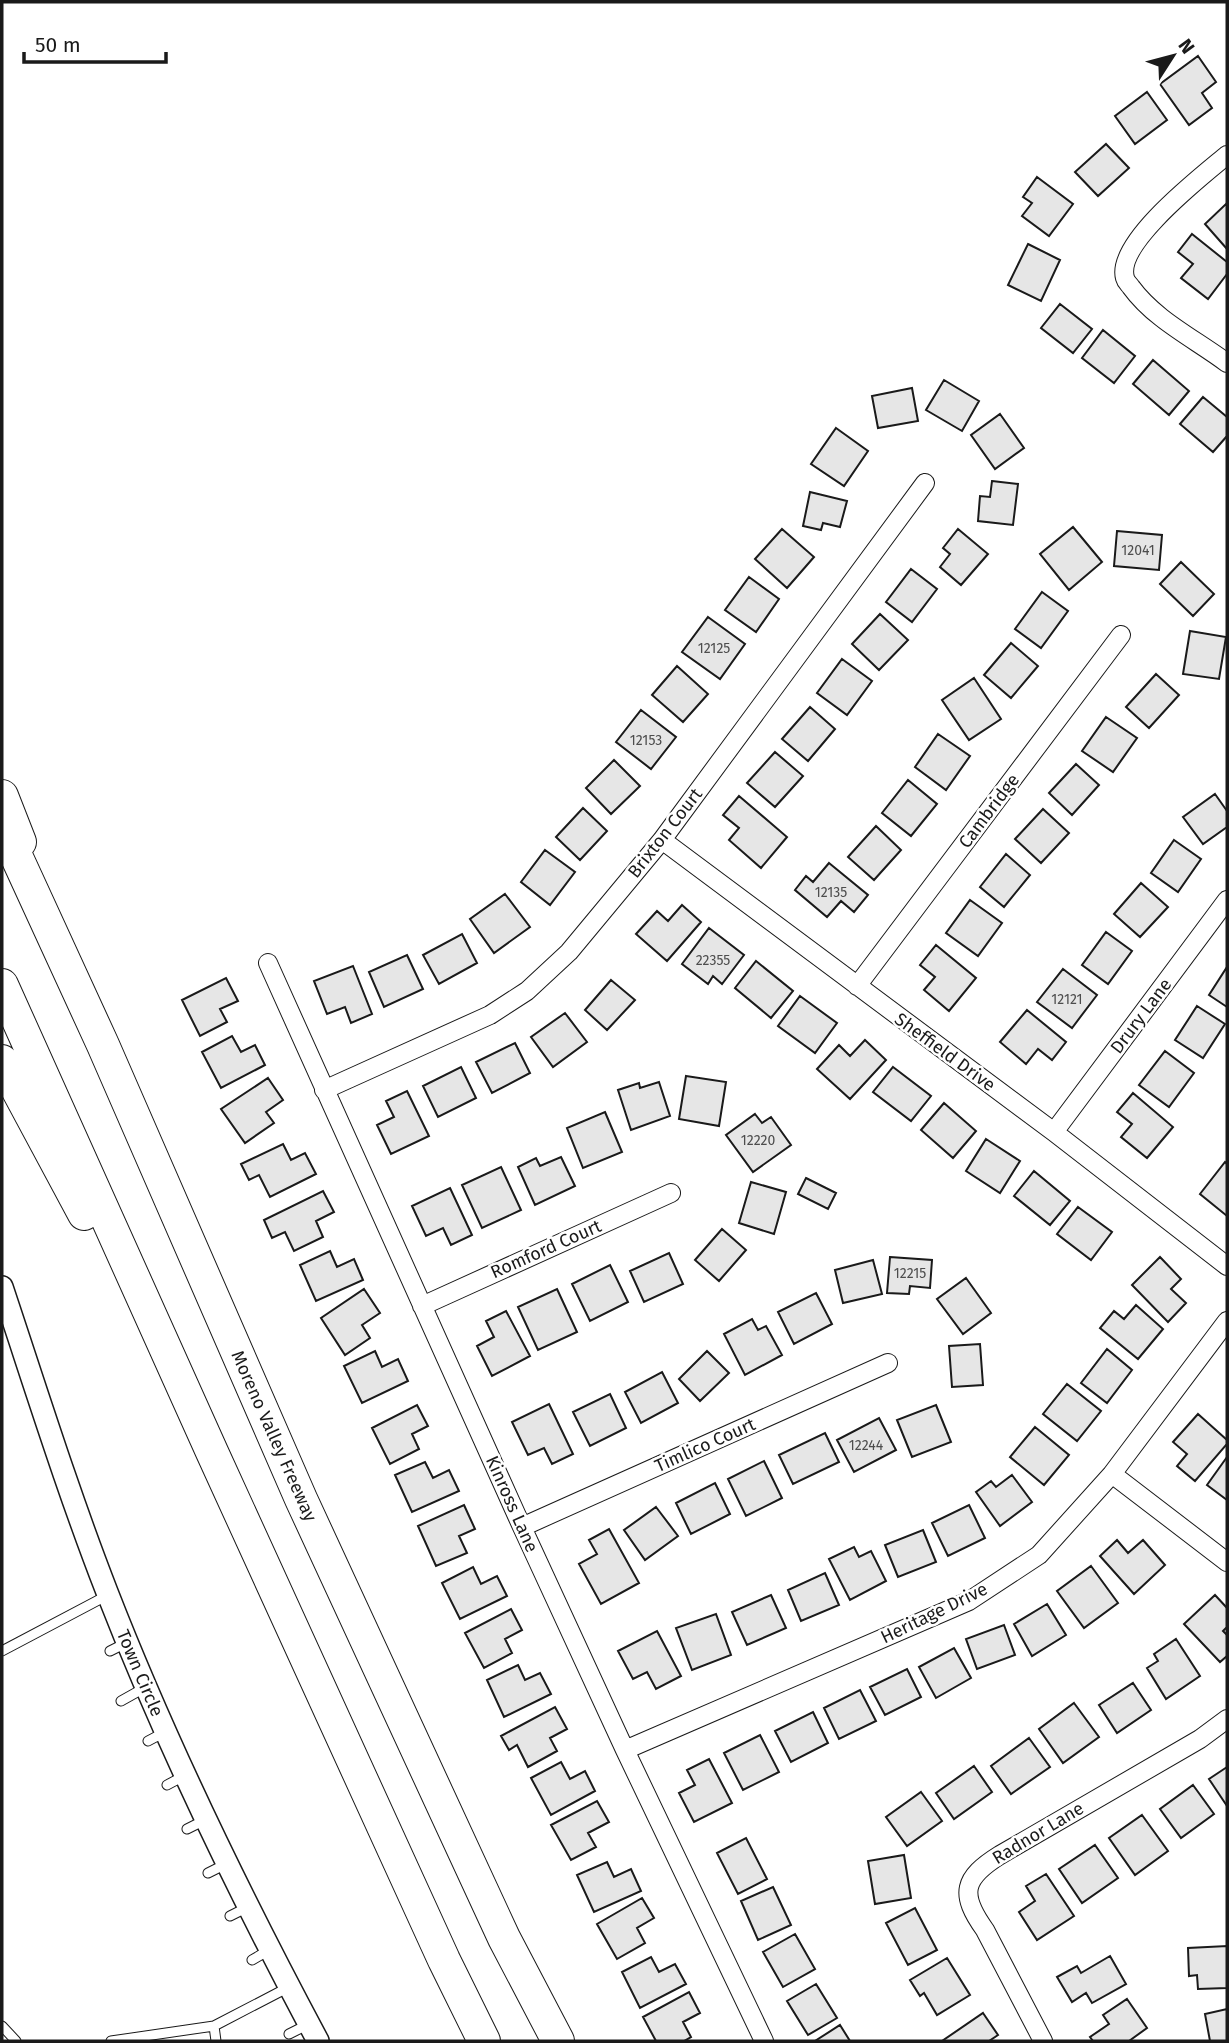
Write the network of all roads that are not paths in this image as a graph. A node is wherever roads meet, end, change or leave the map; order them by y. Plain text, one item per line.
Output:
1 (1227, 155) edge
2 (1227, 363) edge
3 (925, 482) dead end
4 (1121, 635) dead end
5 (2, 796) edge
6 (2, 825) edge
7 (662, 839) junction
8 (1227, 900) edge
9 (268, 963) dead end
10 (2, 985) edge
11 (857, 986) junction
12 (103, 1045) junction
13 (2, 1061) edge
14 (324, 1090) junction
15 (1054, 1132) junction
16 (671, 1193) dead end
17 (1227, 1266) edge
18 (2, 1287) edge
19 (422, 1306) junction
20 (1227, 1321) edge
21 (888, 1363) dead end
22 (212, 1452) junction
23 (1112, 1474) junction
24 (522, 1528) junction
25 (1227, 1562) edge
26 (108, 1595) junction
27 (2, 1651) edge
28 (146, 1687) junction
29 (121, 1700) dead end
30 (1227, 1719) edge
31 (625, 1750) junction
32 (289, 1987) junction
33 (2, 2026) edge
34 (214, 2026) junction
35 (314, 2032) edge
36 (289, 2034) dead end
37 (16, 2041) edge
38 (111, 2041) edge
39 (216, 2041) edge
40 (484, 2041) edge
41 (558, 2041) edge
42 (764, 2041) edge
43 (1043, 2041) edge

1 - 2 street
3 - 7 street, Brixton Court
4 - 11 street, Cambridge
5 - 12 highway
6 - 12 highway, Moreno Valley Freeway
7 - 11 street, Sheffield Drive
7 - 14 street, Brixton Court
8 - 15 street, Drury Lane
9 - 14 street, Kinross Lane
10 - 22 highway
11 - 15 street, Sheffield Drive
12 - 41 highway, Moreno Valley Freeway
13 - 22 highway
14 - 19 street, Kinross Lane
15 - 17 street, Sheffield Drive
16 - 19 street, Romford Court
18 - 26 street, Town Circle
19 - 24 street, Kinross Lane
20 - 23 street, Heritage Drive
21 - 24 street, Timlico Court
22 - 40 highway
23 - 25 street
23 - 31 street, Heritage Drive
24 - 31 street, Kinross Lane
26 - 27 lane
26 - 28 street, Town Circle
28 - 29 lane
28 - 32 street, Town Circle
30 - 43 street, Radnor Lane
31 - 42 street, Kinross Lane
32 - 34 lane
32 - 35 street, Town Circle
33 - 37 lane
34 - 38 lane
34 - 39 lane
35 - 36 lane

